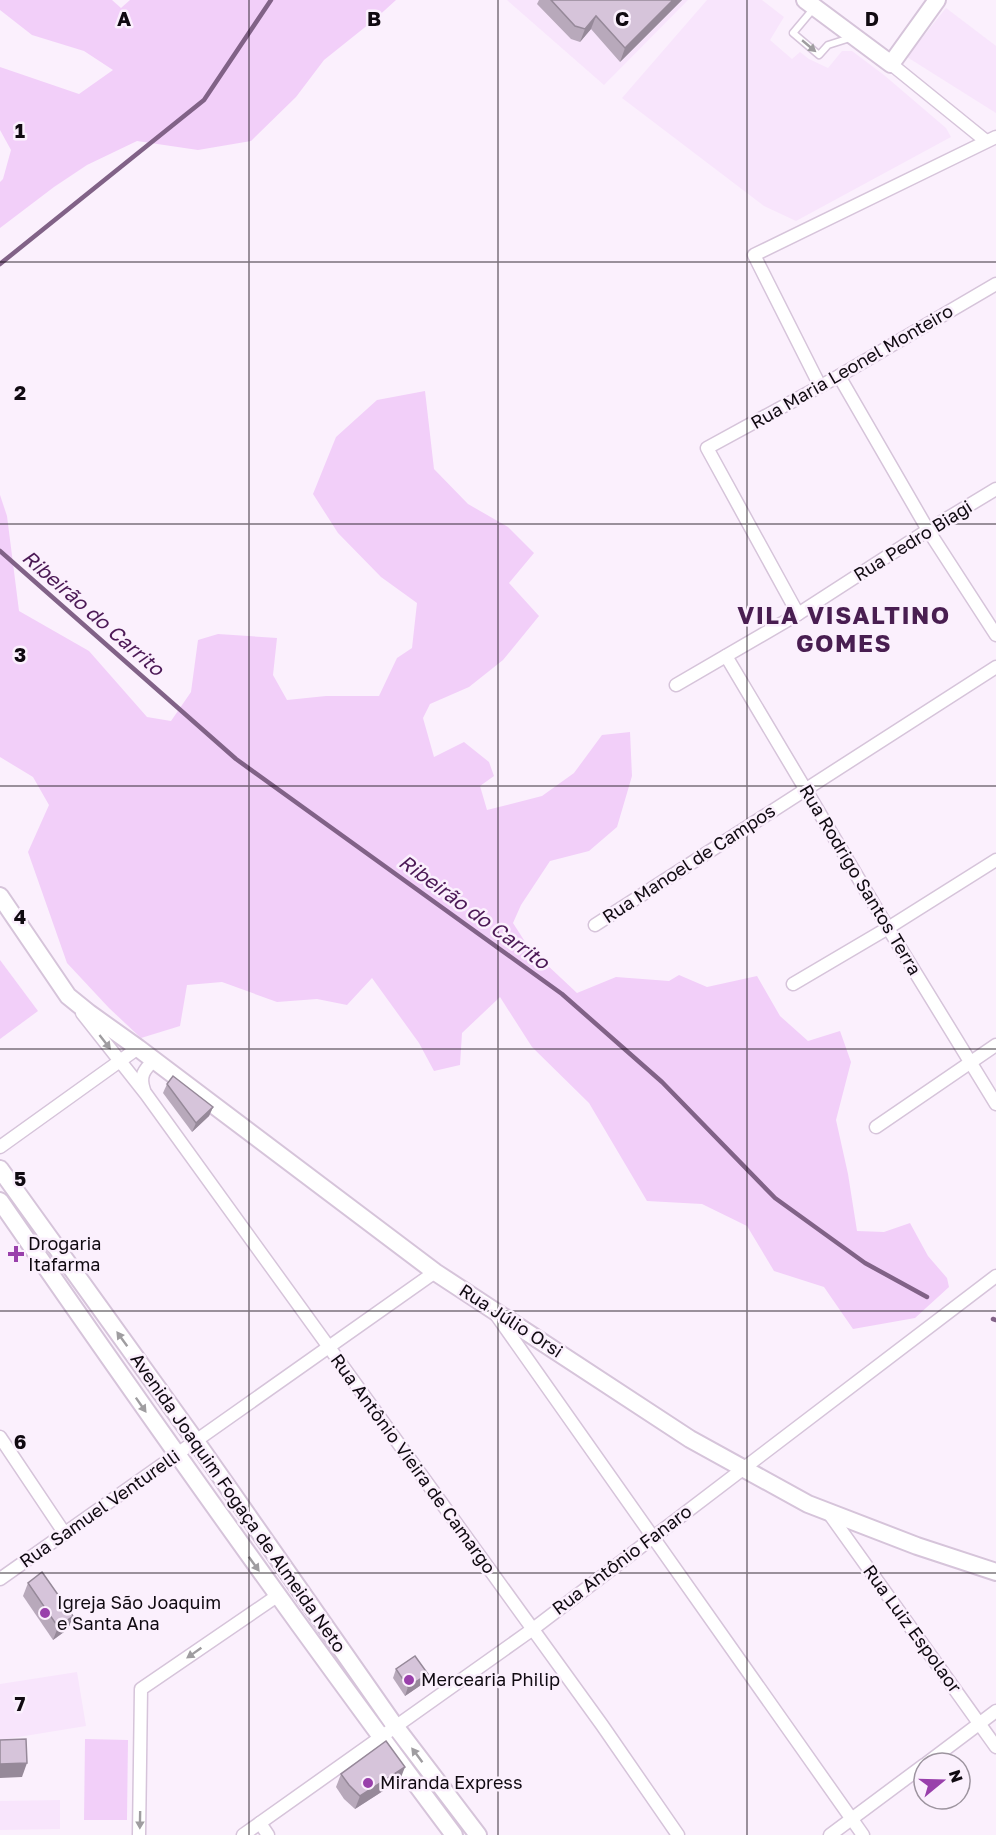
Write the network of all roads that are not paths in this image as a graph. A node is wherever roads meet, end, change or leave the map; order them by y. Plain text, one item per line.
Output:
1 (937, 0) edge
2 (810, 4) edge
3 (854, 37) junction
4 (891, 64) junction
5 (991, 139) edge
6 (996, 284) edge
7 (838, 376) junction
8 (820, 386) junction
9 (996, 489) edge
10 (928, 530) junction
11 (798, 614) junction
12 (996, 634) edge
13 (726, 656) junction
14 (996, 667) edge
15 (676, 685) dead end
16 (805, 789) junction
17 (996, 860) edge
18 (0, 896) edge
19 (595, 925) dead end
20 (888, 928) junction
21 (793, 984) dead end
22 (68, 996) junction
23 (996, 1045) edge
24 (138, 1048) junction
25 (154, 1060) junction
26 (970, 1061) junction
27 (120, 1062) junction
28 (146, 1094) junction
29 (996, 1104) edge
30 (876, 1127) dead end
31 (0, 1148) edge
32 (0, 1169) edge
33 (0, 1201) edge
34 (435, 1272) junction
35 (996, 1276) edge
36 (493, 1309) junction
37 (330, 1348) junction
38 (0, 1437) edge
39 (195, 1440) junction
40 (176, 1455) junction
41 (744, 1468) junction
42 (827, 1511) junction
43 (65, 1534) junction
44 (653, 1537) junction
45 (996, 1572) edge
46 (0, 1579) edge
47 (277, 1596) junction
48 (532, 1629) junction
49 (996, 1711) edge
50 (979, 1724) junction
51 (395, 1726) junction
52 (381, 1737) junction
53 (996, 1748) edge
54 (943, 1751) edge
55 (912, 1774) edge
56 (852, 1819) junction
57 (260, 1823) junction
58 (139, 1835) edge
59 (243, 1835) edge
60 (268, 1835) edge
61 (454, 1835) edge
62 (478, 1835) edge
63 (678, 1835) edge
64 (830, 1835) edge
65 (863, 1835) edge

1 - 4 street
2 - 3 street
2 -> 3 lane
3 - 4 street
4 - 5 street
5 - 8 street
6 - 7 street, Rua Maria Leonel Monteiro
7 - 8 street, Rua Maria Leonel Monteiro
7 - 10 street
8 - 11 street, Rua Maria Leonel Monteiro
9 - 10 street, Rua Pedro Biagi
10 - 11 street, Rua Pedro Biagi
10 - 12 street
11 - 13 street, Rua Pedro Biagi
13 - 15 street, Rua Pedro Biagi
13 - 16 street, Rua Rodrigo Santos Terra
14 - 16 street, Rua Manoel de Campos
16 - 19 street, Rua Manoel de Campos
16 - 20 street, Rua Rodrigo Santos Terra
17 - 20 street
18 - 22 street, Rua Júlio Orsi
20 - 21 street
20 - 26 street, Rua Rodrigo Santos Terra
22 - 24 street, Rua Júlio Orsi
22 -> 27 street, Rua Antônio Vieira de Camargo
23 - 26 street
24 - 25 street, Rua Júlio Orsi
24 - 27 street
25 - 28 street
25 - 34 street, Rua Júlio Orsi
26 - 29 street, Rua Rodrigo Santos Terra
26 - 30 street
27 - 28 street, Rua Antônio Vieira de Camargo
27 - 31 street
28 - 37 street, Rua Antônio Vieira de Camargo
39 -> 32 street, Avenida Joaquim Fogaça de Almeida Neto
33 -> 40 street, Avenida Joaquim Fogaça de Almeida Neto
34 - 36 street, Rua Júlio Orsi
34 - 37 street, Rua Samuel Venturelli
35 - 41 street, Rua Antônio Fanaro
36 - 41 street, Rua Júlio Orsi
36 - 44 street
37 - 39 street, Rua Samuel Venturelli
37 - 48 street, Rua Antônio Vieira de Camargo
38 - 43 street
39 - 40 street, Rua Samuel Venturelli
39 - 51 street, Avenida Joaquim Fogaça de Almeida Neto
40 - 43 street, Rua Samuel Venturelli
40 -> 47 street, Avenida Joaquim Fogaça de Almeida Neto
41 - 42 street, Rua Júlio Orsi
41 - 44 street, Rua Antônio Fanaro
42 - 45 street, Rua Júlio Orsi
42 - 50 street, Rua Luiz Espolaor
43 - 46 street, Rua Samuel Venturelli
44 - 48 street, Rua Antônio Fanaro
44 - 56 street
47 - 52 street, Avenida Joaquim Fogaça de Almeida Neto
47 -> 58 street
48 - 51 street, Rua Antônio Fanaro
48 - 63 street, Rua Antônio Vieira de Camargo
49 - 50 street
50 - 53 street, Rua Luiz Espolaor
50 - 54 street
51 - 52 street, Rua Antônio Fanaro
62 -> 51 street, Avenida Joaquim Fogaça de Almeida Neto
52 - 57 street, Rua Antônio Fanaro
52 - 61 street, Avenida Joaquim Fogaça de Almeida Neto
55 - 56 street
56 - 64 street
56 - 65 street
57 - 59 street, Rua Antônio Fanaro
57 - 60 street

